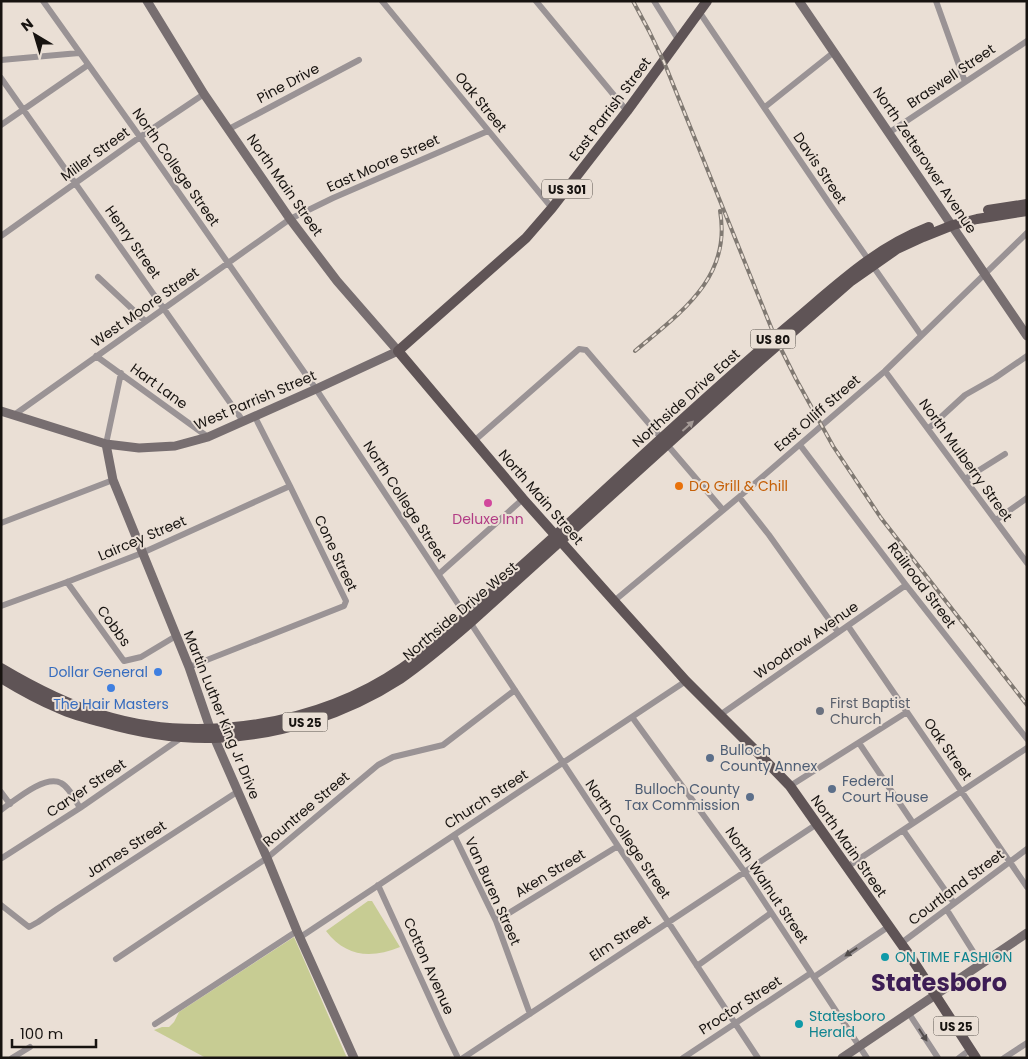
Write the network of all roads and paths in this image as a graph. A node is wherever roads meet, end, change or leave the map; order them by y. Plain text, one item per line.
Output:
1 (43, 1) edge
2 (147, 1) edge
3 (382, 1) edge
4 (536, 1) edge
5 (654, 1) edge
6 (707, 1) edge
7 (800, 1) edge
8 (936, 1) edge
9 (700, 13) junction
10 (678, 41) junction
11 (1027, 41) edge
12 (834, 52) junction
13 (79, 53) junction
14 (1, 60) edge
15 (359, 60) dead end
16 (88, 65) junction
17 (1, 78) edge
18 (965, 82) junction
19 (204, 94) junction
20 (765, 107) junction
21 (23, 109) junction
22 (627, 111) junction
23 (1, 125) edge
24 (229, 129) junction
25 (488, 131) junction
26 (890, 132) junction
27 (140, 137) junction
28 (76, 182) junction
29 (1027, 204) edge
30 (552, 208) junction
31 (1027, 211) edge
32 (290, 219) junction
33 (951, 223) junction
34 (1027, 233) edge
35 (1, 236) edge
36 (228, 263) junction
37 (870, 263) junction
38 (986, 274) junction
39 (98, 277) dead end
40 (164, 308) junction
41 (145, 321) junction
42 (921, 335) junction
43 (1027, 336) edge
44 (398, 352) junction
45 (96, 356) junction
46 (1027, 356) edge
47 (886, 371) junction
48 (121, 373) junction
49 (316, 390) junction
50 (1, 411) edge
51 (14, 415) junction
52 (254, 417) junction
53 (243, 421) junction
54 (928, 429) junction
55 (208, 437) junction
56 (474, 441) junction
57 (664, 442) junction
58 (106, 444) junction
59 (800, 445) junction
60 (1005, 454) dead end
61 (965, 479) junction
62 (113, 480) junction
63 (290, 486) junction
64 (739, 497) junction
65 (1027, 498) edge
66 (523, 499) junction
67 (724, 510) junction
68 (996, 520) junction
69 (1, 523) edge
70 (558, 538) junction
71 (142, 553) junction
72 (1027, 563) edge
73 (438, 574) junction
74 (67, 582) junction
75 (906, 585) junction
76 (614, 601) junction
77 (1, 606) edge
78 (469, 619) junction
79 (848, 626) junction
80 (838, 632) junction
81 (176, 636) junction
82 (189, 667) junction
83 (1, 668) edge
84 (1, 678) edge
85 (686, 681) junction
86 (515, 690) junction
87 (907, 712) junction
88 (720, 715) junction
89 (632, 717) junction
90 (212, 733) junction
91 (182, 737) junction
92 (1027, 739) edge
93 (859, 743) junction
94 (1027, 748) edge
95 (563, 763) junction
96 (790, 786) junction
97 (961, 791) junction
98 (1, 792) edge
99 (237, 792) junction
100 (10, 804) junction
101 (80, 808) junction
102 (1, 810) edge
103 (913, 823) junction
104 (817, 824) junction
105 (902, 830) junction
106 (454, 835) junction
107 (618, 846) junction
108 (1027, 849) edge
109 (2, 858) edge
110 (267, 858) junction
111 (1009, 862) junction
112 (847, 867) junction
113 (744, 870) junction
114 (378, 885) junction
115 (1027, 887) edge
116 (954, 903) junction
117 (1, 905) edge
118 (947, 910) junction
119 (771, 913) junction
120 (496, 921) junction
121 (668, 922) junction
122 (888, 927) junction
123 (1027, 933) edge
124 (298, 935) junction
125 (900, 944) junction
126 (116, 960) dead end
127 (981, 964) junction
128 (698, 966) junction
129 (812, 975) junction
130 (935, 994) junction
131 (908, 1012) junction
132 (530, 1014) junction
133 (735, 1023) junction
134 (155, 1024) dead end
135 (1027, 1043) edge
136 (859, 1046) junction
137 (30, 1047) dead end
138 (974, 1054) edge
139 (12, 1058) edge
140 (354, 1058) edge
141 (458, 1058) edge
142 (462, 1058) edge
143 (683, 1058) edge
144 (758, 1058) edge
145 (842, 1058) edge
146 (867, 1058) edge
147 (938, 1058) edge
148 (959, 1058) edge
149 (1004, 1058) edge

1 - 13 street, North College Street
2 - 19 street, North Main Street
3 - 25 street, Oak Street
4 - 22 street
5 - 10 street
6 - 9 main road, East Parrish Street / US 301
7 - 12 street, North Zetterower Avenue
8 - 18 street
9 - 10 main road, East Parrish Street / US 301
9 - 20 street, Davis Street
10 - 22 main road, East Parrish Street / US 301
11 - 18 street, Braswell Street
12 - 20 street
12 - 26 street, North Zetterower Avenue
13 - 14 street
13 - 16 street, North College Street
15 - 24 street, Pine Drive
16 - 21 street
16 - 27 street, North College Street
17 - 21 street, Henry Street
18 - 26 street, Braswell Street
19 - 24 street, North Main Street
19 - 27 street, Miller Street
20 - 37 street, Davis Street
21 - 23 street
21 - 28 street, Henry Street
22 - 30 main road, East Parrish Street / US 301
24 - 32 street, North Main Street
25 - 30 street, Oak Street
25 - 32 street, East Moore Street
26 - 33 street, North Zetterower Avenue
27 - 28 street, Miller Street
27 - 36 street, North College Street
28 - 35 street, Miller Street
28 - 40 street, Henry Street
29 - 33 main road, Northside Drive East / US 80
30 - 44 main road, East Parrish Street / US 301
31 - 33 main road, Northside Drive East / US 80
32 - 36 street, West Moore Street
32 - 44 street, North Main Street
33 - 37 main road, Northside Drive East / US 80
33 - 38 street, North Zetterower Avenue
34 - 38 street, East Olliff Street
36 - 40 street, West Moore Street
36 - 49 street, North College Street
37 - 42 street, Davis Street
37 - 57 main road, Northside Drive East / US 80
38 - 42 street, East Olliff Street
38 - 43 street, North Zetterower Avenue
39 - 41 street
40 - 41 street, West Moore Street
40 - 53 street, Henry Street
41 - 45 street, West Moore Street
42 - 47 street, East Olliff Street
44 - 49 street, West Parrish Street
44 - 56 main road, North Main Street
45 - 48 street, Hart Lane
45 - 51 street, West Moore Street
46 - 54 street
47 - 54 street, North Mulberry Street
47 - 59 street, East Olliff Street
48 - 55 street, Hart Lane
48 - 58 street, Martin Luther King Jr Drive
49 - 52 street, West Parrish Street
49 - 73 street, North College Street
50 - 51 street, West Parrish Street
51 - 58 street, West Parrish Street
52 - 53 street, West Parrish Street
52 - 63 street, Cone Street
53 - 55 street, West Parrish Street
54 - 61 street, North Mulberry Street
55 - 58 street, West Parrish Street
56 - 57 street
56 - 66 main road, North Main Street
57 - 67 street
57 - 70 main road, Northside Drive East / US 80
58 - 62 street, Martin Luther King Jr Drive
59 - 64 street, East Olliff Street
59 - 75 street, Railroad Street
60 - 61 street
61 - 68 street, North Mulberry Street
62 - 69 street
62 - 71 street, Martin Luther King Jr Drive
63 - 71 street, Laircey Street
63 - 82 street, Cone Street
64 - 67 street, East Olliff Street
64 - 80 street
65 - 68 street
66 - 70 main road, North Main Street
66 - 73 street
67 - 76 street, East Olliff Street
68 - 72 street, North Mulberry Street
70 - 76 main road, North Main Street / US 25
70 - 78 main road, Northside Drive West / US 25
71 - 74 street, Laircey Street
71 - 81 street, Martin Luther King Jr Drive
73 - 78 street, North College Street
74 - 77 street, Laircey Street
74 - 81 street, Cobbs
75 - 79 street, Woodrow Avenue
75 - 92 street, Railroad Street
76 - 85 main road, North Main Street / US 25
78 - 86 street, North College Street
78 - 90 main road, Northside Drive West / US 25
79 - 80 street, Woodrow Avenue
79 - 87 street, Oak Street
80 - 88 street, Woodrow Avenue
81 - 82 street, Martin Luther King Jr Drive
82 - 90 street, Martin Luther King Jr Drive
83 - 90 main road, Northside Drive West / US 25
84 - 91 main road, Northside Drive West / US 25
85 - 88 main road, North Main Street / US 25
85 - 89 street, Church Street
86 - 95 street, North College Street
86 - 110 street, Rountree Street
87 - 93 street
87 - 97 street, Oak Street
88 - 96 main road, North Main Street / US 25
89 - 95 street, Church Street
89 - 113 street, North Walnut Street
90 - 91 main road, Northside Drive West / US 25
90 - 99 street, Martin Luther King Jr Drive
91 - 101 street, Carver Street
93 - 96 street
93 - 103 street
94 - 97 street
95 - 106 street, Church Street
95 - 107 street, North College Street
96 - 104 main road, North Main Street / US 25
97 - 103 street
97 - 111 street, Oak Street
98 - 100 street
99 - 110 street, Martin Luther King Jr Drive
99 - 117 street, James Street
100 - 101 street
100 - 102 street
101 - 109 street, Carver Street
103 - 105 street
104 - 112 main road, North Main Street / US 25
104 - 113 street, Elm Street
105 - 112 street
105 - 116 street
106 - 114 street, Church Street
106 - 120 street, Van Buren Street
107 - 120 street, Aken Street
107 - 121 street, North College Street
108 - 111 street, Courtland Street
110 - 124 street, Martin Luther King Jr Drive
110 - 126 street, Rountree Street
111 - 115 street, Oak Street
111 - 116 street, Courtland Street
112 - 122 main road, North Main Street / US 25
113 - 119 street, North Walnut Street
113 - 121 street, Elm Street
114 - 124 street, Church Street
114 - 141 street, Cotton Avenue
116 - 118 street, Courtland Street
118 - 125 street, Courtland Street
118 - 127 street
119 - 128 street
119 - 129 street, North Walnut Street
120 - 132 street, Van Buren Street
121 - 128 street, North College Street
121 - 132 street, Elm Street
122 - 125 main road, North Main Street / US 25
122 -> 129 street, Proctor Street
123 - 127 street
124 - 134 street, Church Street
124 - 140 street, Martin Luther King Jr Drive
125 - 130 main road, North Main Street / US 25
127 - 130 street
128 - 133 street, North College Street
129 - 133 street, Proctor Street
129 - 136 street, North Walnut Street
130 - 131 street
130 - 138 main road, US 25
131 - 136 street
131 -> 147 street
132 - 142 street, Elm Street
133 - 143 street, Proctor Street
133 - 144 street, North College Street
135 - 149 street
136 - 145 street
136 - 146 street, North Walnut Street
137 - 139 street
138 - 148 street

